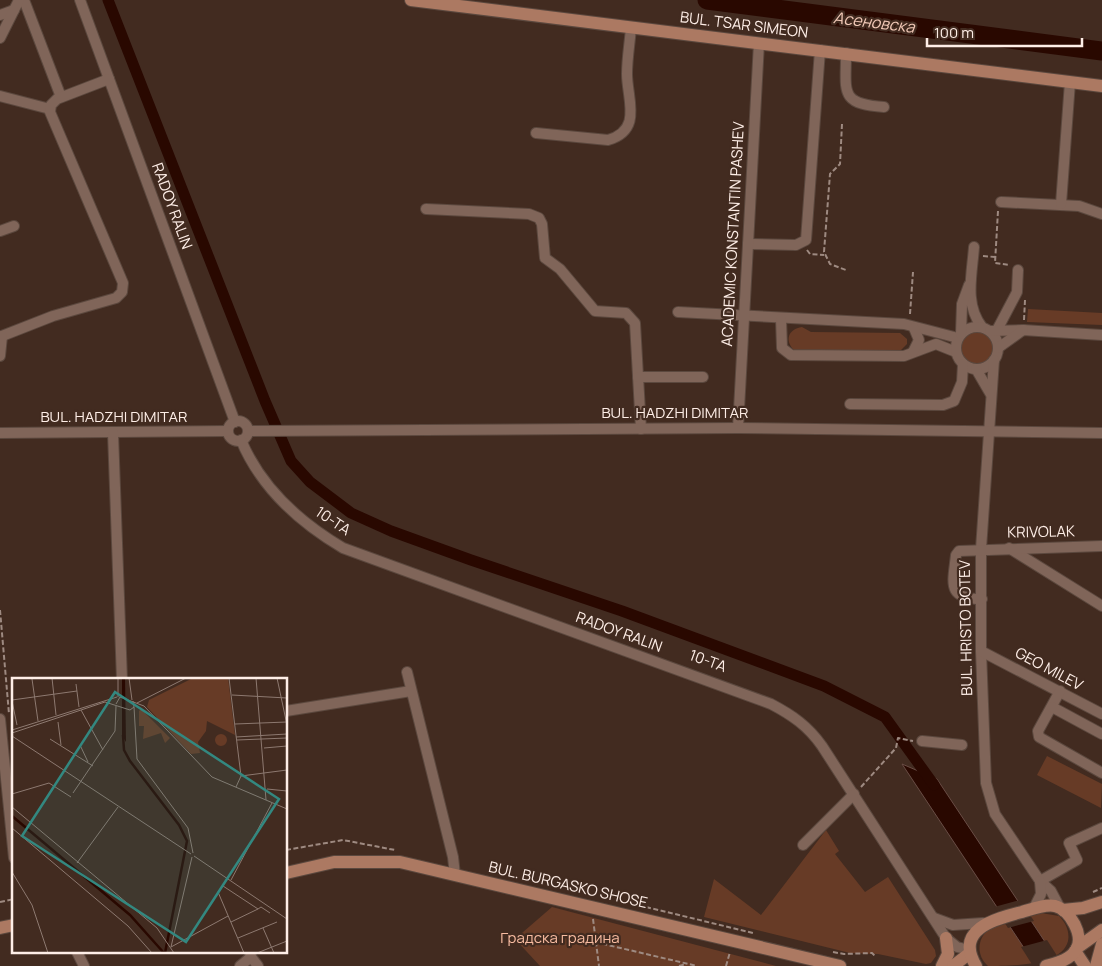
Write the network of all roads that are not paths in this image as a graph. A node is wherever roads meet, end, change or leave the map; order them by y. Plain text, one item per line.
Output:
1 (24, 0) edge
2 (80, 0) edge
3 (411, 0) edge
4 (17, 5) edge
5 (0, 15) edge
6 (631, 27) junction
7 (0, 38) edge
8 (759, 43) junction
9 (820, 50) junction
10 (846, 54) junction
11 (109, 79) junction
12 (1070, 82) junction
13 (1102, 86) edge
14 (0, 96) edge
15 (61, 97) junction
16 (884, 107) dead end
17 (50, 109) junction
18 (536, 133) dead end
19 (1001, 202) road end
20 (1061, 204) junction
21 (426, 209) dead end
22 (1102, 214) edge
23 (14, 226) dead end
24 (0, 231) edge
25 (748, 244) junction
26 (974, 248) dead end
27 (1018, 270) road end
28 (972, 280) junction
29 (678, 312) dead end
30 (744, 316) junction
31 (781, 319) junction
32 (1023, 326) junction
33 (914, 328) junction
34 (990, 329) junction
35 (1102, 335) edge
36 (1, 336) edge
37 (960, 336) junction
38 (998, 348) junction
39 (913, 352) junction
40 (956, 352) junction
41 (0, 356) edge
42 (994, 360) junction
43 (964, 364) junction
44 (976, 369) junction
45 (638, 377) junction
46 (703, 377) dead end
47 (990, 393) junction
48 (850, 404) dead end
49 (235, 422) junction
50 (641, 428) junction
51 (738, 428) junction
52 (228, 431) junction
53 (253, 431) junction
54 (113, 432) junction
55 (988, 432) junction
56 (0, 433) edge
57 (1102, 433) edge
58 (241, 440) junction
59 (1102, 546) edge
60 (1008, 548) junction
61 (981, 549) junction
62 (982, 599) junction
63 (1102, 606) edge
64 (981, 650) junction
65 (407, 672) dead end
66 (122, 678) edge
67 (412, 691) junction
68 (1060, 691) junction
69 (1052, 707) junction
70 (288, 711) edge
71 (1102, 714) edge
72 (5, 720) edge
73 (1, 732) edge
74 (1102, 734) edge
75 (916, 741) road end
76 (962, 744) dead end
77 (1102, 773) edge
78 (858, 791) junction
79 (1102, 828) edge
80 (12, 839) edge
81 (803, 845) dead end
82 (288, 873) edge
83 (455, 875) junction
84 (1040, 880) junction
85 (1102, 902) edge
86 (1032, 909) junction
87 (1062, 909) junction
88 (934, 917) junction
89 (983, 923) junction
90 (1102, 930) edge
91 (946, 938) junction
92 (1102, 944) edge
93 (1076, 950) junction
94 (78, 954) edge
95 (250, 955) edge
96 (971, 958) edge
97 (84, 966) edge
98 (240, 966) edge
99 (258, 966) edge
100 (840, 966) edge
101 (942, 966) edge
102 (953, 966) edge
103 (1046, 966) edge
104 (1085, 966) edge
105 (1096, 966) edge

1 - 15 street
2 - 11 street, RADOY RALIN
3 - 6 main road, BUL. TSAR SIMEON
4 - 5 street
4 - 7 street
6 - 8 main road, BUL. TSAR SIMEON
6 - 18 street
8 - 9 main road, BUL. TSAR SIMEON
8 - 25 street, ACADEMIC KONSTANTIN PASHEV
9 - 10 main road, BUL. TSAR SIMEON
9 - 25 street
10 - 12 main road, BUL. TSAR SIMEON
10 - 16 street
11 - 15 street
11 - 49 street, RADOY RALIN
12 - 13 main road, BUL. TSAR SIMEON
12 - 20 street
14 - 17 street
15 - 17 street
17 - 36 street
19 - 20 street
20 - 22 street
21 - 45 street
23 - 24 street
25 - 30 street, ACADEMIC KONSTANTIN PASHEV
26 - 28 street
27 - 34 street
28 - 34 street
28 - 37 street
29 - 30 street
30 - 31 street
30 - 51 street, ACADEMIC KONSTANTIN PASHEV
31 - 33 street
31 - 39 street
32 - 34 street
32 - 35 street
32 - 38 street
33 - 37 street
33 - 39 street
34 - 37 street
34 - 38 street
36 - 41 street
37 - 40 street
38 - 42 street
39 - 40 street
40 - 43 street
42 - 44 street
42 - 47 street, BUL. HRISTO BOTEV
43 - 44 street
43 - 48 street
44 - 47 street
45 - 46 street
45 - 50 street
47 - 55 street, BUL. HRISTO BOTEV
49 - 52 street
49 - 53 street
50 - 51 street, BUL. HADZHI DIMITAR
50 - 53 street, BUL. HADZHI DIMITAR
51 - 55 street, BUL. HADZHI DIMITAR
52 - 54 street, BUL. HADZHI DIMITAR
52 - 58 street
53 - 58 street
54 - 56 street, BUL. HADZHI DIMITAR
54 - 66 street
55 - 57 street, BUL. HADZHI DIMITAR
55 - 61 street, BUL. HRISTO BOTEV
58 - 78 street, RADOY RALIN
59 - 60 street, KRIVOLAK
60 - 61 street, KRIVOLAK
60 - 63 street
61 - 62 street, BUL. HRISTO BOTEV
61 - 62 street, KRIVOLAK
62 - 64 street, BUL. HRISTO BOTEV
64 - 68 street, GEO MILEV
64 - 84 street, BUL. HRISTO BOTEV
65 - 67 street
67 - 70 street
67 - 83 street
68 - 69 street
68 - 71 street, GEO MILEV
69 - 74 street
69 - 77 street
72 - 73 street
73 - 80 street
75 - 76 street
78 - 81 street
78 - 88 street, RADOY RALIN
79 - 84 street
82 - 83 main road, BUL. BURGASKO SHOSE
83 - 100 main road, BUL. BURGASKO SHOSE
84 - 86 street
84 - 87 street, BUL. HRISTO BOTEV
85 - 87 main road
86 - 87 main road
86 - 89 main road
87 - 93 main road
88 - 89 street
88 - 91 street, RADOY RALIN
89 - 96 main road
90 - 93 main road
91 - 96 street
91 - 101 main road
92 - 105 main road
93 - 103 main road
93 - 104 main road
94 - 97 street
95 - 98 street
95 - 99 street
96 - 102 main road

